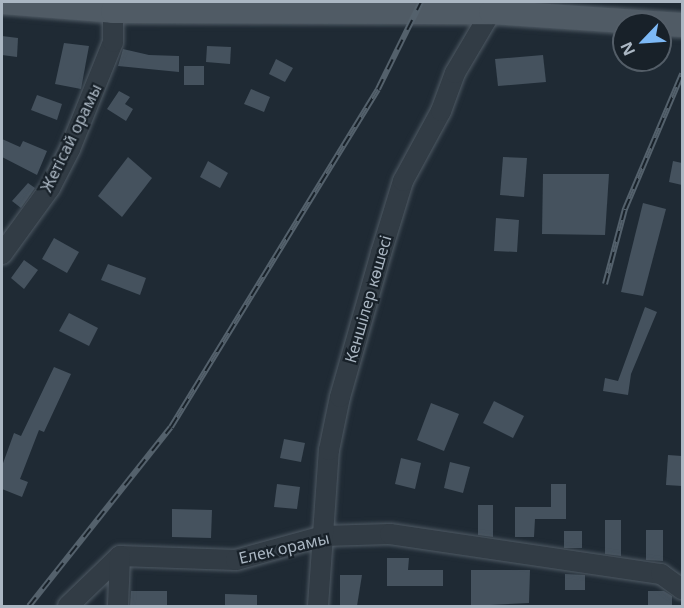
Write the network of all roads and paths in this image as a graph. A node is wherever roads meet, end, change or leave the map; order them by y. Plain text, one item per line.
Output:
1 (2, 2) edge
2 (244, 5) edge
3 (113, 11) junction
4 (490, 12) junction
5 (682, 25) edge
6 (2, 254) edge
7 (323, 536) junction
8 (120, 556) junction
9 (682, 589) edge
10 (68, 606) edge
11 (118, 606) edge
12 (318, 606) edge

1 - 3 main road
2 - 3 main road
2 - 4 main road
3 - 6 street, Жетісай орамы
4 - 5 main road
4 - 7 street, Кеншілер көшесі
7 - 8 street, Елек орамы
7 - 9 street, Елек орамы
7 - 12 street, Кеншілер көшесі
8 - 10 street
8 - 11 street

